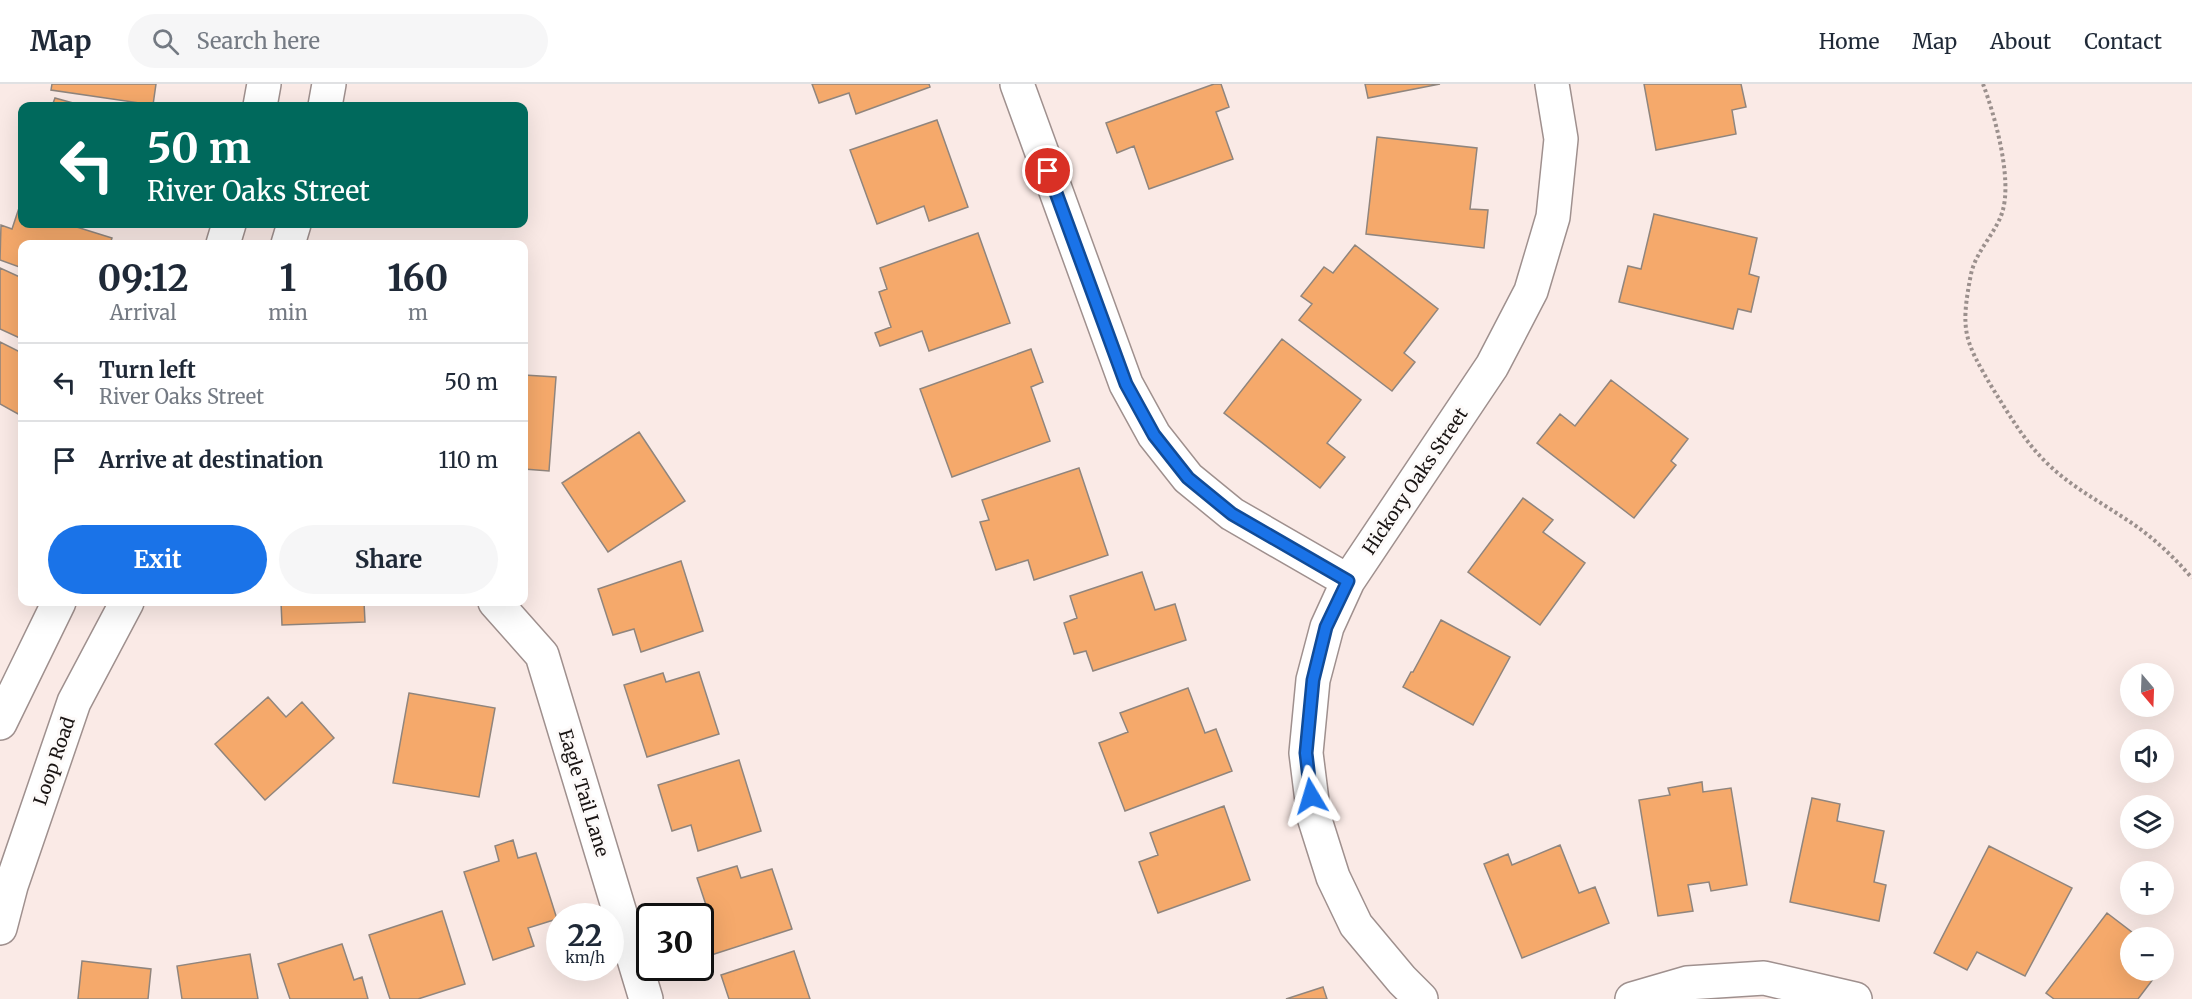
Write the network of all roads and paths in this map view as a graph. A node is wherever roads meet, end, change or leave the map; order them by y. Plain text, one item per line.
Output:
1 (264, 84) edge
2 (329, 84) edge
3 (1017, 84) edge
4 (1552, 84) edge
5 (1983, 84) edge
6 (261, 102) edge
7 (326, 102) edge
8 (2192, 578) edge
9 (1348, 581) junction
10 (57, 606) edge
11 (125, 606) edge
12 (499, 606) edge
13 (0, 723) edge
14 (0, 928) edge
15 (646, 999) edge
16 (1421, 999) edge
17 (1632, 999) edge
18 (1855, 999) edge

1 - 6 street
2 - 7 street
3 - 9 street
4 - 9 street, Hickory Oaks Street
5 - 8 path
9 - 16 street, Hickory Oaks Street
10 - 13 street
11 - 14 street, Loop Road
12 - 15 street, Eagle Tail Lane
17 - 18 street

